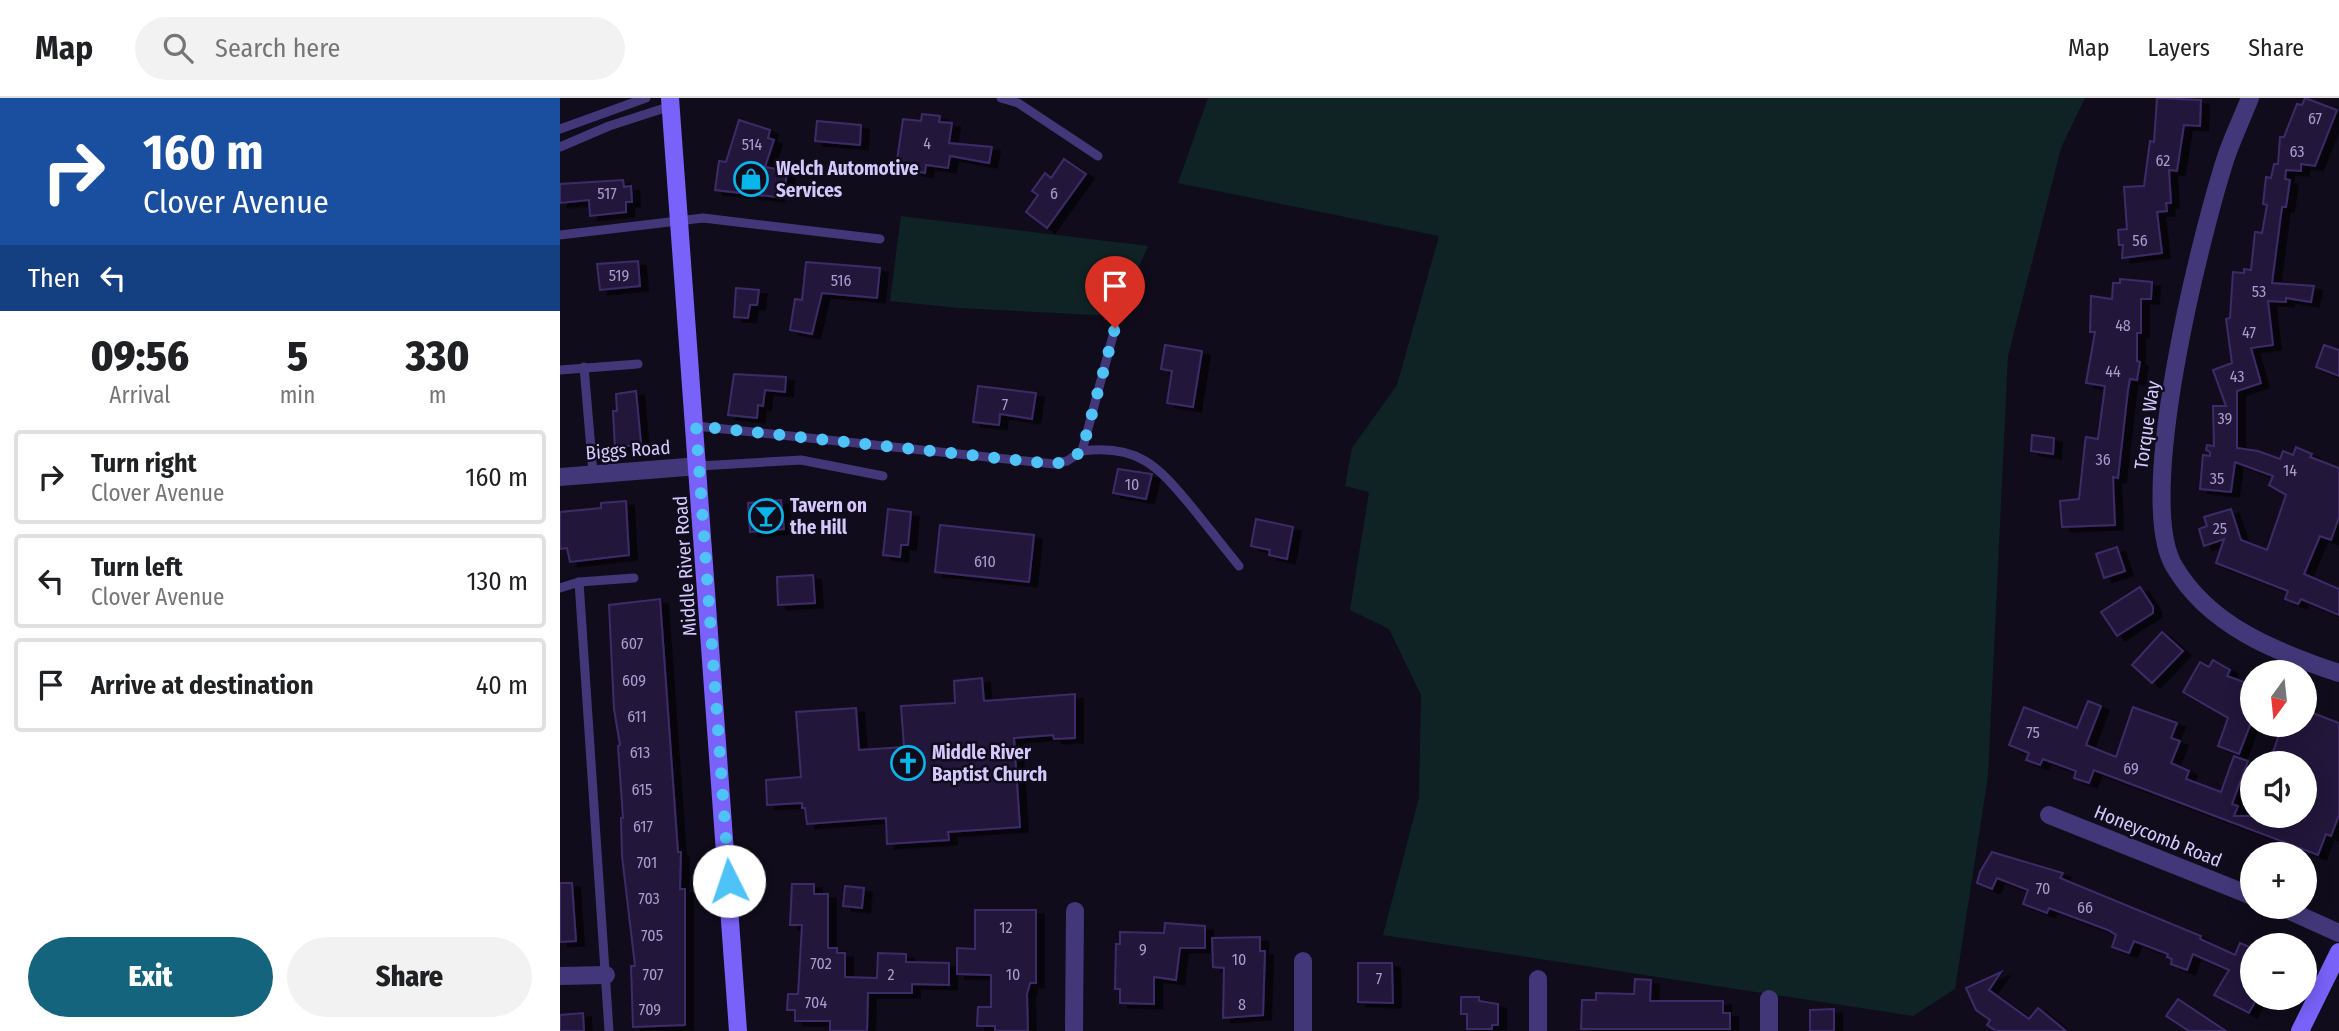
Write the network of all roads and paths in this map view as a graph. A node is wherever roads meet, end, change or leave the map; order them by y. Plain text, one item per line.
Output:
1 (646, 98) edge
2 (1001, 98) edge
3 (2250, 98) edge
4 (671, 102) edge
5 (560, 129) edge
6 (560, 147) edge
7 (1098, 156) dead end
8 (680, 220) junction
9 (560, 234) edge
10 (880, 239) dead end
11 (1115, 328) dead end
12 (638, 364) dead end
13 (584, 367) junction
14 (560, 370) edge
15 (696, 426) junction
16 (1082, 451) junction
17 (699, 466) junction
18 (593, 473) junction
19 (883, 476) dead end
20 (560, 477) edge
21 (1239, 566) dead end
22 (634, 579) dead end
23 (579, 582) junction
24 (560, 588) edge
25 (2339, 673) edge
26 (2049, 815) dead end
27 (2240, 891) edge
28 (1075, 911) dead end
29 (2308, 919) edge
30 (2339, 933) edge
31 (2339, 952) edge
32 (1303, 961) dead end
33 (606, 975) junction
34 (560, 976) edge
35 (1538, 979) dead end
36 (1769, 999) dead end
37 (609, 1031) edge
38 (738, 1031) edge
39 (1074, 1031) edge
40 (1303, 1031) edge
41 (1538, 1031) edge
42 (1769, 1031) edge
43 (2300, 1031) edge

1 - 5 lane
2 - 7 lane
3 - 25 street, Torque Way
4 - 6 lane
4 - 8 street, Middle River Road
8 - 9 lane
8 - 10 lane
8 - 15 street, Middle River Road
11 - 16 lane
12 - 13 lane
13 - 14 lane
13 - 18 lane
15 - 16 lane
15 - 17 street, Middle River Road
16 - 21 lane
17 - 18 street, Biggs Road
17 - 19 lane
17 - 38 street, Middle River Road
18 - 20 street, Biggs Road
22 - 23 lane
23 - 24 lane
23 - 33 lane
26 - 27 street, Honeycomb Road
28 - 39 street
29 - 30 street
31 - 43 street
32 - 40 street
33 - 34 street
33 - 37 lane
35 - 41 street
36 - 42 street

